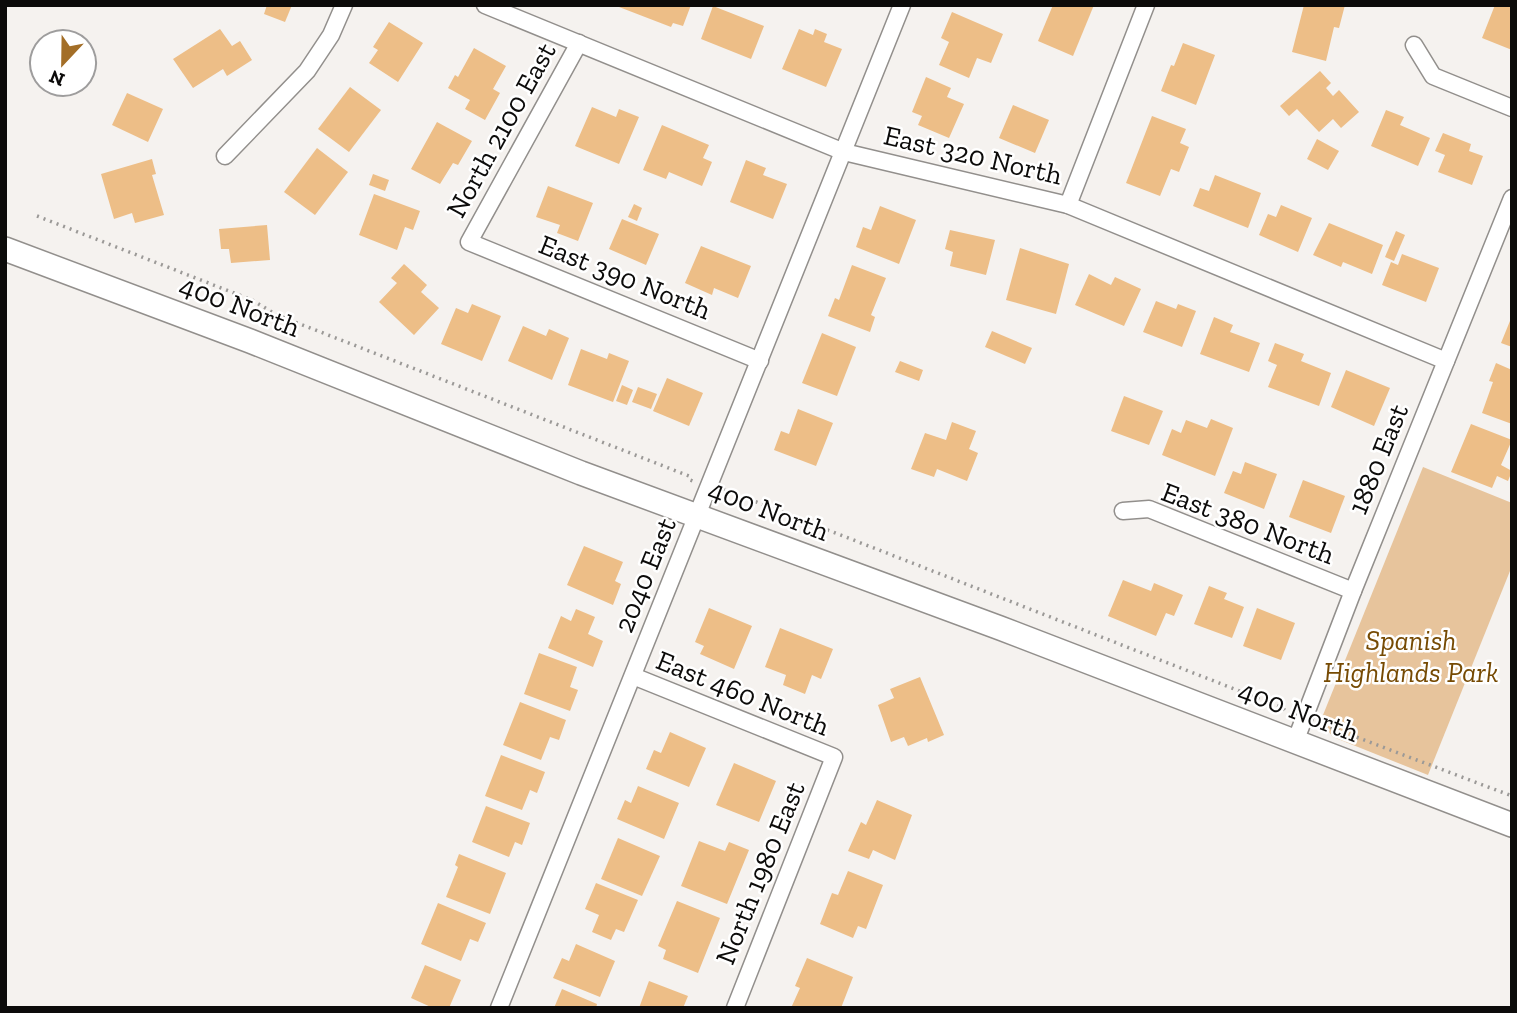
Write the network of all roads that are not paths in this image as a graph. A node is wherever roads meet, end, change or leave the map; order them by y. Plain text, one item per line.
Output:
1 (344, 5) edge
2 (485, 5) edge
3 (902, 5) edge
4 (1146, 5) edge
5 (579, 43) junction
6 (1414, 45) dead end
7 (1512, 108) edge
8 (844, 152) junction
9 (225, 156) dead end
10 (1512, 198) edge
11 (1068, 205) junction
12 (470, 242) joint
13 (5, 249) edge
14 (760, 361) junction
15 (1446, 361) junction
16 (1123, 511) dead end
17 (698, 514) junction
18 (1353, 592) junction
19 (633, 676) junction
20 (1295, 742) junction
21 (834, 757) joint
22 (1512, 825) edge
23 (499, 1008) edge
24 (735, 1008) edge

1 - 9 street
2 - 5 street, East 320 North
3 - 8 street, 2040 East
4 - 11 street
5 - 8 street, East 320 North
5 - 12 street, North 2100 East
6 - 7 street
8 - 11 street, East 320 North
8 - 14 street, 2040 East
10 - 15 street, 1880 East
11 - 15 street, East 320 North
12 - 14 street, East 390 North
13 - 17 main road, 400 North
14 - 17 street, 2040 East
15 - 18 street, 1880 East
16 - 18 street, East 380 North
17 - 19 street, 2040 East
17 - 20 main road, 400 North
18 - 20 street, 1880 East
19 - 21 street, East 460 North
19 - 23 street, 2040 East
20 - 22 main road, 400 North
21 - 24 street, North 1980 East

